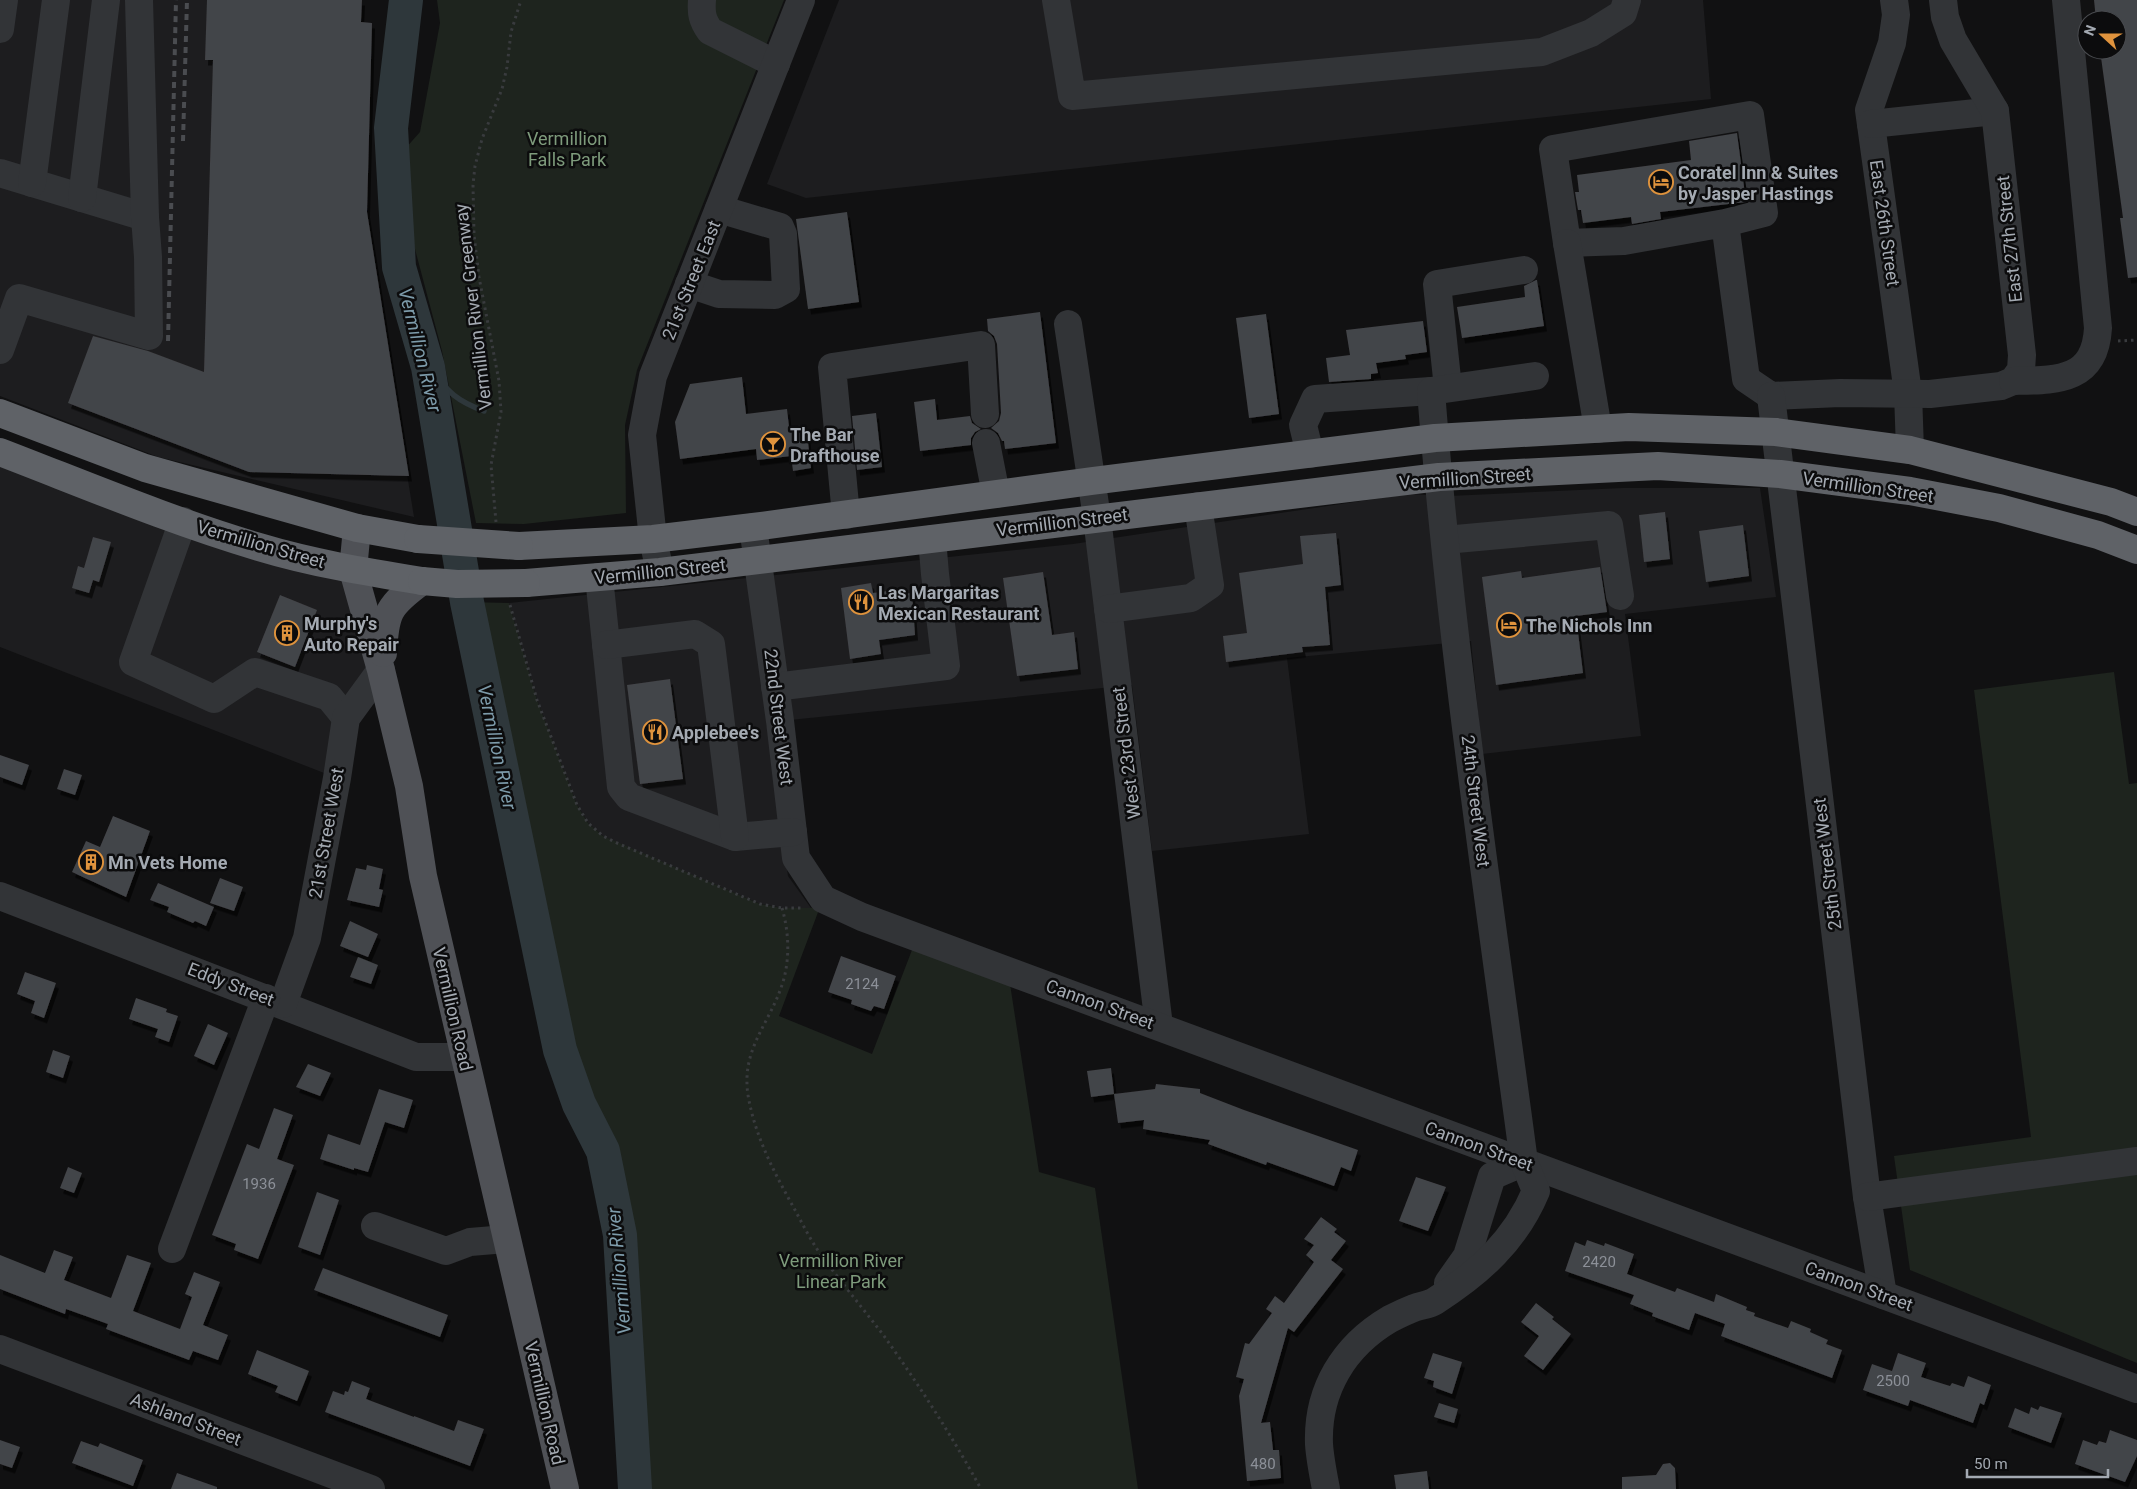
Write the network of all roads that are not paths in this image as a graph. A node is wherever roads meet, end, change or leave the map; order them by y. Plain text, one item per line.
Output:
1 (4, 0) edge
2 (56, 0) edge
3 (106, 0) edge
4 (139, 0) edge
5 (702, 0) edge
6 (801, 0) edge
7 (1056, 0) edge
8 (1628, 0) edge
9 (1894, 0) edge
10 (1943, 0) edge
11 (2066, 0) edge
12 (0, 29) edge
13 (776, 64) junction
14 (1995, 111) junction
15 (1871, 124) junction
16 (0, 173) edge
17 (32, 183) junction
18 (82, 198) junction
19 (719, 209) junction
20 (145, 216) junction
21 (1725, 224) junction
22 (1567, 243) junction
23 (1524, 270) dead end
24 (689, 284) junction
25 (10, 295) edge
26 (1068, 324) dead end
27 (0, 350) edge
28 (1535, 376) dead end
29 (2013, 381) junction
30 (1439, 390) junction
31 (1908, 393) junction
32 (1771, 396) junction
33 (0, 413) edge
34 (985, 414) dead end
35 (1598, 429) junction
36 (1776, 432) junction
37 (1435, 438) junction
38 (986, 443) dead end
39 (1910, 450) junction
40 (0, 452) edge
41 (1310, 454) junction
42 (1780, 474) junction
43 (1439, 477) junction
44 (1092, 481) junction
45 (996, 494) junction
46 (2110, 502) junction
47 (1198, 506) junction
48 (2137, 506) edge
49 (2137, 512) edge
50 (846, 515) junction
51 (1097, 518) junction
52 (183, 522) junction
53 (752, 527) junction
54 (356, 528) junction
55 (932, 538) junction
56 (652, 539) junction
57 (1445, 540) junction
58 (2137, 550) edge
59 (757, 560) junction
60 (353, 570) junction
61 (660, 572) junction
62 (598, 577) junction
63 (422, 581) junction
64 (1620, 596) dead end
65 (1108, 609) junction
66 (606, 645) junction
67 (381, 670) junction
68 (775, 687) junction
69 (346, 718) junction
70 (793, 832) junction
71 (735, 837) junction
72 (0, 896) edge
73 (822, 899) joint
74 (274, 1001) junction
75 (1159, 1026) junction
76 (464, 1056) junction
77 (2137, 1161) edge
78 (1524, 1162) junction
79 (1867, 1197) junction
80 (374, 1226) dead end
81 (506, 1239) junction
82 (172, 1249) dead end
83 (1883, 1295) junction
84 (1434, 1302) junction
85 (0, 1348) edge
86 (2137, 1389) edge
87 (371, 1489) edge
88 (565, 1489) edge
89 (1326, 1489) edge

1 - 12 street
2 - 17 street
3 - 18 street
4 - 20 street
5 - 13 street
6 - 13 street, 21st Street East
7 - 8 street
9 - 15 street, East 26th Street
10 - 14 street, East 27th Street
11 - 29 street
13 - 19 street, 21st Street East
14 - 15 street
14 - 29 street, East 27th Street
15 - 31 street, East 26th Street
16 - 17 street
17 - 18 street
18 - 20 street
19 - 24 street, 21st Street East
19 - 24 street
20 - 25 street
21 - 22 street
21 - 22 street
21 - 32 street
22 - 35 street
23 - 30 street, 24th Street West
24 - 56 street, 21st Street East
25 - 27 street
26 - 44 street, West 23rd Street
28 - 30 street
29 - 31 street
30 - 37 street, 24th Street West
30 - 41 street
31 - 32 street
31 - 39 street, East 26th Street
32 - 36 street, 25th Street West
33 - 54 highway, Vermillion Street
34 - 50 street
35 - 36 highway, Vermillion Street
35 - 37 highway, Vermillion Street
36 - 39 highway, Vermillion Street
36 - 42 street, 25th Street West
37 - 41 highway, Vermillion Street
37 - 43 street, 24th Street West
38 - 45 street
39 - 46 highway, Vermillion Street
40 - 52 highway, Vermillion Street
41 - 44 highway, Vermillion Street
42 - 43 highway, Vermillion Street
42 - 58 highway, Vermillion Street
42 - 79 street, 25th Street West
43 - 47 highway, Vermillion Street
43 - 57 street, 24th Street West
44 - 45 highway, Vermillion Street
44 - 51 street, West 23rd Street
45 - 50 highway, Vermillion Street
46 - 48 highway
46 - 49 highway, Vermillion Street
47 - 51 highway, Vermillion Street
47 - 65 street
50 - 53 highway, Vermillion Street
51 - 55 highway, Vermillion Street
51 - 65 street, West 23rd Street
52 - 60 highway, Vermillion Street
52 - 69 street
53 - 56 highway, Vermillion Street
53 - 59 street, 22nd Street West
54 - 56 highway, Vermillion Street, bridge
54 - 60 main road, Vermillion Road
55 - 59 highway, Vermillion Street
55 - 68 street
56 - 61 street, 21st Street East
57 - 64 street
57 - 78 street, 24th Street West
59 - 61 highway, Vermillion Street
59 - 68 street, 22nd Street West
60 - 63 highway, Vermillion Street
60 - 67 main road, Vermillion Road
61 - 62 highway, Vermillion Street
62 - 63 highway, Vermillion Street, bridge
62 - 66 street
63 - 67 main road
65 - 75 street, West 23rd Street
66 - 71 street
66 - 71 street
67 - 69 street, 21st Street West
67 - 76 main road, Vermillion Road
68 - 70 street, 22nd Street West
69 - 74 street, 21st Street West
70 - 71 street
70 - 73 street, 22nd Street West
72 - 74 street, Eddy Street
73 - 75 street, Cannon Street
74 - 76 street, Eddy Street
74 - 82 street, 21st Street West
75 - 78 street, Cannon Street
76 - 81 main road, Vermillion Road
77 - 79 street
78 - 83 street, Cannon Street
78 - 84 street
78 - 84 street, 24th Street West
79 - 83 street, 25th Street West
80 - 81 street
81 - 88 main road, Vermillion Road
83 - 86 street, Cannon Street
84 - 89 street, 24th Street West
85 - 87 street, Ashland Street

